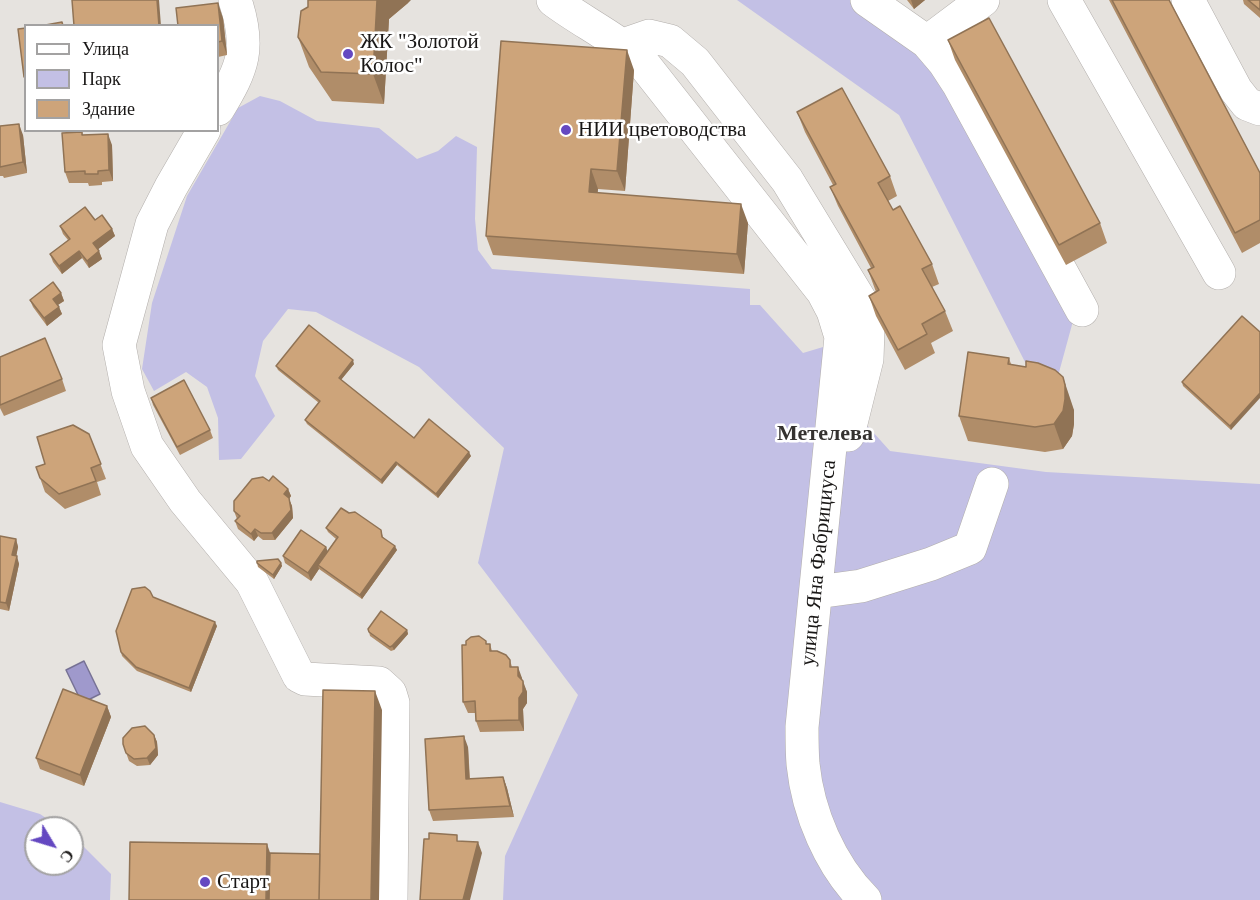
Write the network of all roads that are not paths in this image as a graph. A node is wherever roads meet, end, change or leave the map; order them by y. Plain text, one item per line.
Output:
1 (235, 0) edge
2 (867, 0) edge
3 (983, 0) edge
4 (1064, 0) edge
5 (1188, 0) edge
6 (573, 4) edge
7 (927, 42) junction
8 (219, 107) edge
9 (1260, 109) edge
10 (203, 132) edge
11 (1219, 273) dead end
12 (1082, 310) dead end
13 (992, 484) dead end
14 (817, 592) junction
15 (391, 900) edge
16 (865, 900) edge

1 - 8 street
2 - 7 street
3 - 7 street
4 - 11 street
5 - 9 street
6 - 14 street, улица Яна Фабрициуса
7 - 12 street
10 - 15 street
13 - 14 street
14 - 16 street, улица Яна Фабрициуса

